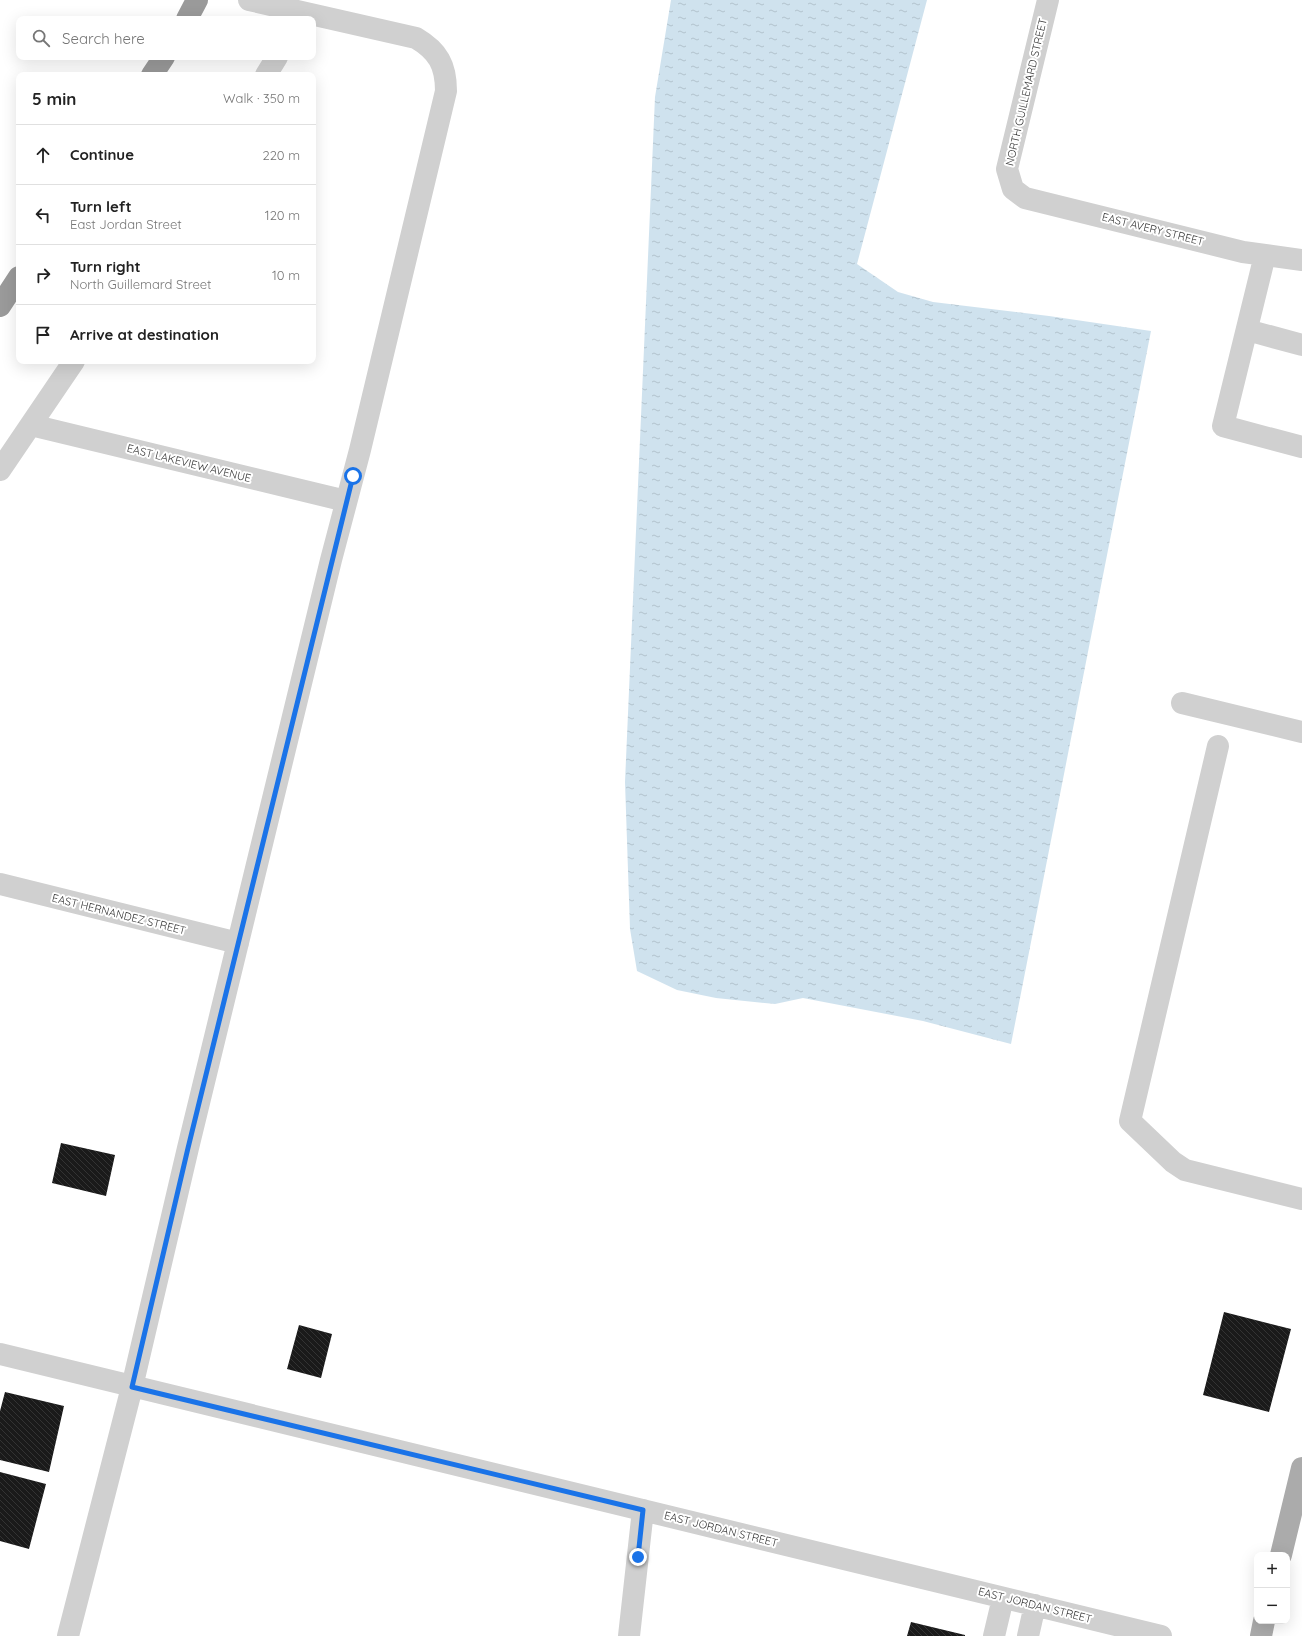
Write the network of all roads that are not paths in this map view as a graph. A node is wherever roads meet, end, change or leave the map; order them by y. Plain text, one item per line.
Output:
1 (197, 0) edge
2 (249, 0) edge
3 (1048, 0) edge
4 (307, 11) edge
5 (188, 16) edge
6 (162, 60) edge
7 (275, 60) edge
8 (154, 72) edge
9 (268, 72) edge
10 (1010, 183) joint
11 (1265, 255) junction
12 (1302, 260) edge
13 (16, 282) edge
14 (0, 306) edge
15 (1246, 330) junction
16 (1302, 345) edge
17 (72, 364) edge
18 (31, 425) junction
19 (1302, 447) edge
20 (0, 470) edge
21 (346, 501) junction
22 (1182, 703) dead end
23 (1302, 732) edge
24 (1218, 746) dead end
25 (0, 884) edge
26 (238, 943) junction
27 (1302, 1199) edge
28 (0, 1354) edge
29 (132, 1387) junction
30 (1302, 1468) edge
31 (643, 1510) junction
32 (1282, 1552) edge
33 (1003, 1598) junction
34 (1035, 1605) junction
35 (1263, 1624) edge
36 (1154, 1635) edge
37 (68, 1636) edge
38 (629, 1636) edge
39 (994, 1636) edge
40 (1028, 1636) edge
41 (1261, 1636) edge

1 - 5 highway
2 - 4 street
3 - 10 street, NORTH GUILLEMARD STREET
4 - 21 street
6 - 8 highway
7 - 9 street
10 - 11 street, EAST AVERY STREET
11 - 12 street, EAST AVERY STREET
11 - 15 street
13 - 14 highway
15 - 16 street
15 - 19 street
17 - 18 street
18 - 20 street
18 - 21 street, EAST LAKEVIEW AVENUE
21 - 26 street
22 - 23 street
24 - 27 street
25 - 26 street, EAST HERNANDEZ STREET
26 - 29 street
28 - 29 street, EAST JORDAN STREET
29 - 31 street, EAST JORDAN STREET
29 - 37 street
30 - 32 main road
31 - 33 street, EAST JORDAN STREET
31 - 38 street
33 - 34 street, EAST JORDAN STREET
33 - 39 street
34 - 36 street, EAST JORDAN STREET
34 - 40 street
35 - 41 main road

